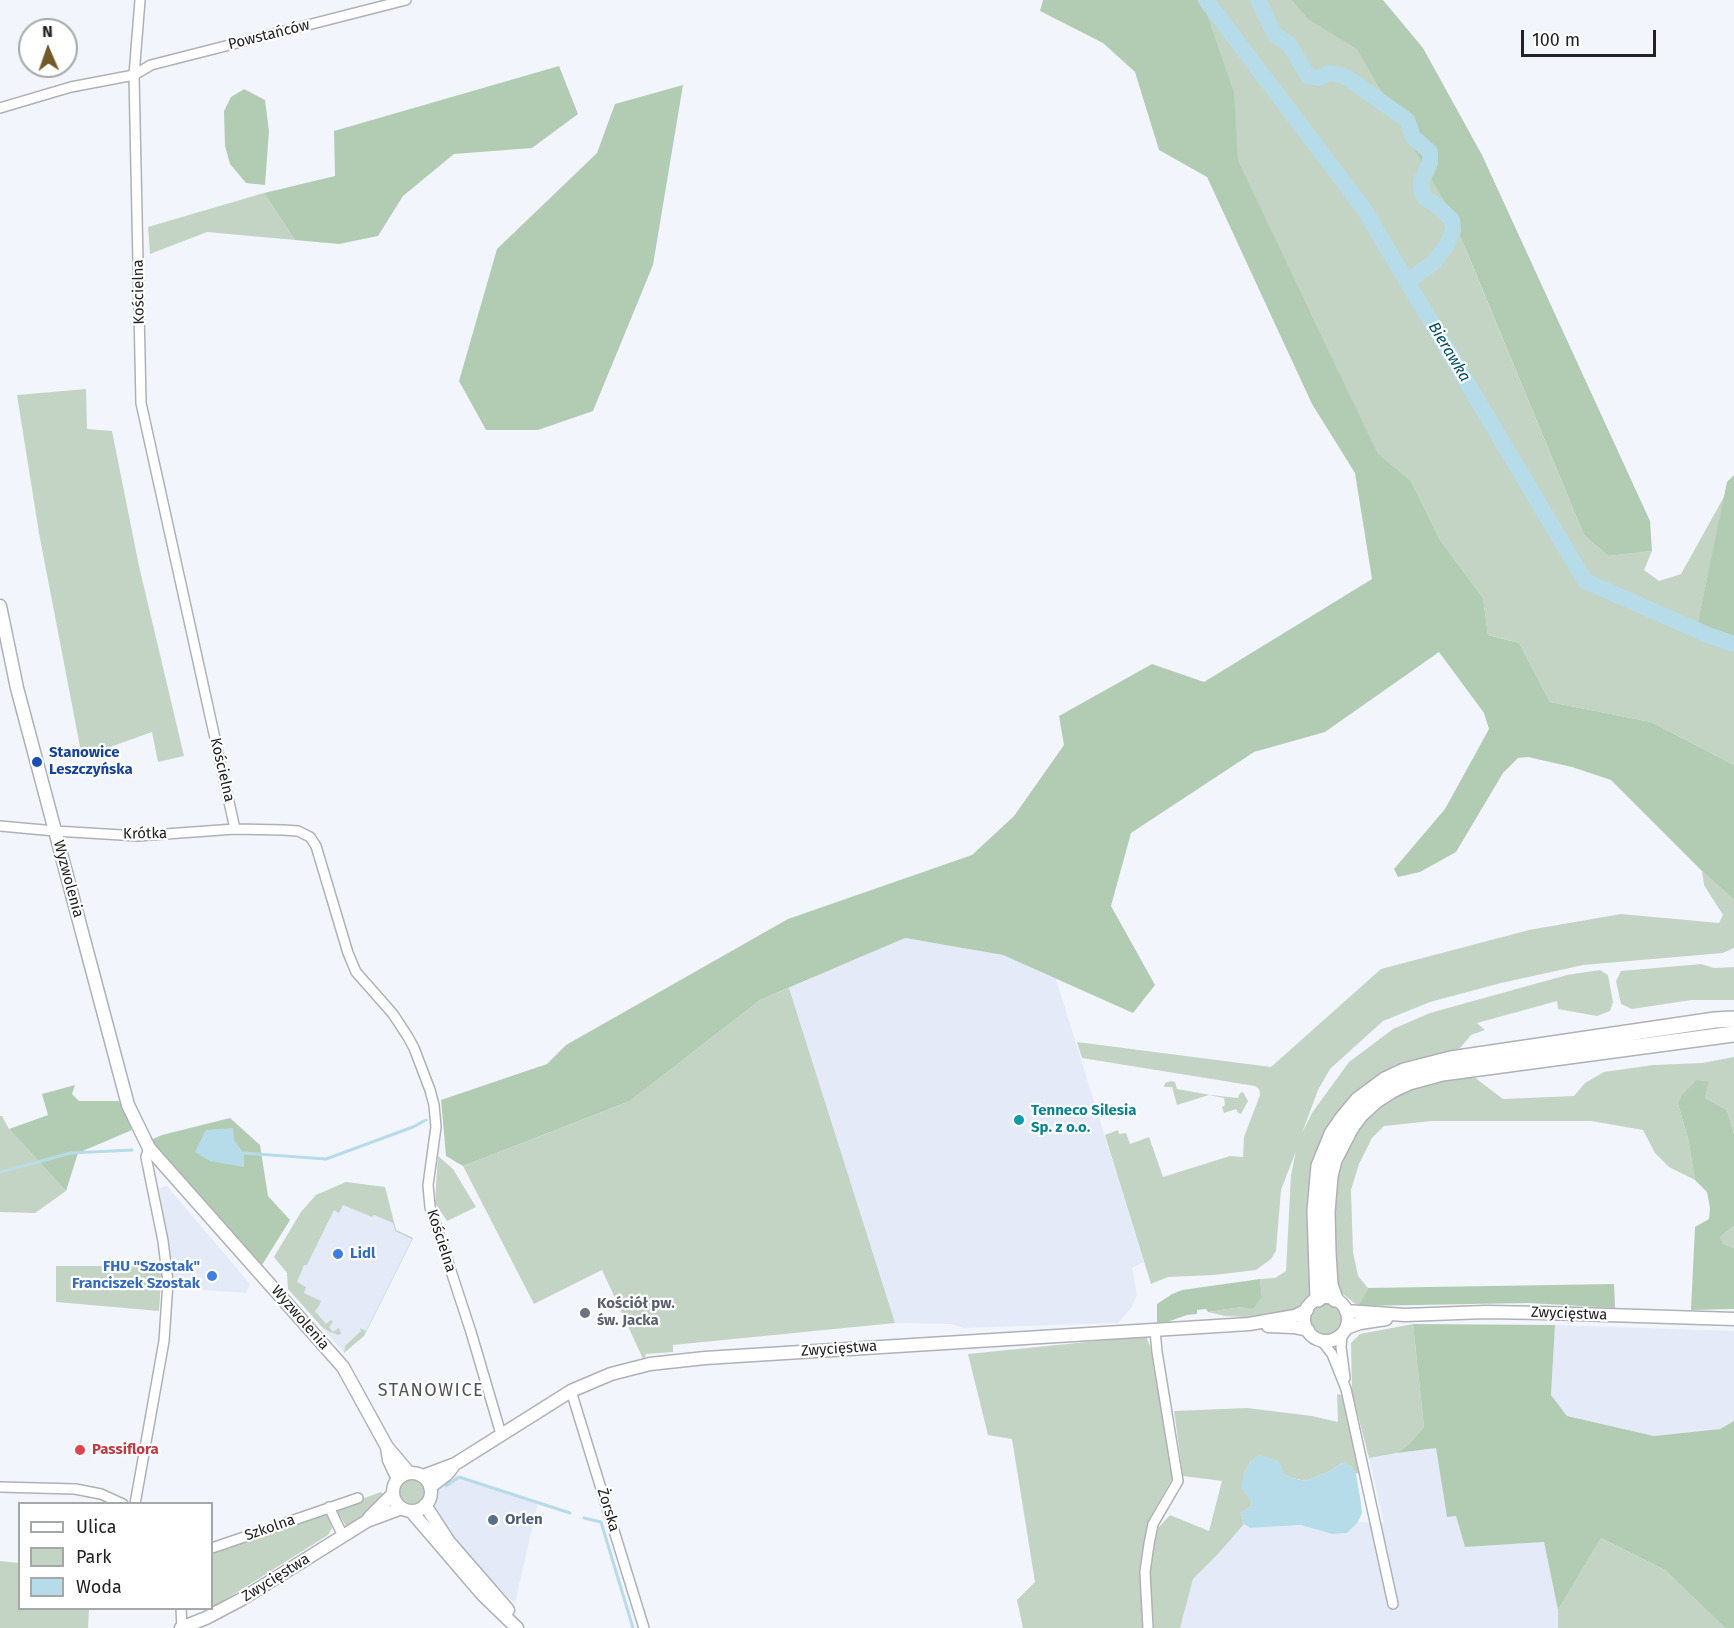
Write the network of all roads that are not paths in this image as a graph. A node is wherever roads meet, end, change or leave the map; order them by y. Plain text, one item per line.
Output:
1 (140, 0) edge
2 (406, 0) edge
3 (134, 75) junction
4 (0, 108) edge
5 (0, 606) edge
6 (0, 826) edge
7 (235, 829) junction
8 (55, 831) junction
9 (1734, 1019) edge
10 (1734, 1034) edge
11 (149, 1148) junction
12 (1335, 1299) junction
13 (1312, 1304) junction
14 (1346, 1311) junction
15 (1404, 1315) junction
16 (1734, 1320) edge
17 (1249, 1324) junction
18 (1155, 1330) junction
19 (1308, 1330) junction
20 (1344, 1331) junction
21 (1321, 1340) junction
22 (1346, 1389) junction
23 (571, 1391) junction
24 (501, 1434) junction
25 (455, 1464) junction
26 (403, 1476) junction
27 (423, 1476) junction
28 (0, 1487) edge
29 (430, 1487) junction
30 (393, 1494) junction
31 (358, 1498) dead end
32 (121, 1502) edge
33 (135, 1502) edge
34 (425, 1506) junction
35 (329, 1507) junction
36 (407, 1509) junction
37 (367, 1521) junction
38 (343, 1536) junction
39 (213, 1548) edge
40 (1393, 1604) dead end
41 (181, 1610) edge
42 (182, 1628) edge
43 (517, 1628) edge
44 (524, 1628) edge
45 (644, 1628) edge
46 (1148, 1628) edge

1 - 3 street, Kościelna
2 - 3 street, Powstańców
3 - 4 street, Powstańców
3 - 7 street, Kościelna
5 - 8 main road, Wyzwolenia
6 - 8 street, Krótka
7 - 8 street, Krótka
7 - 24 street, Kościelna
8 - 11 main road, Wyzwolenia
9 - 13 highway
10 - 12 highway
11 - 26 main road, Wyzwolenia
11 - 33 street, Wyzwolenia
12 - 13 main road
12 - 14 main road
13 - 17 main road, Zwycięstwa
13 - 19 main road
14 - 15 main road, Zwycięstwa
14 - 20 main road
15 - 16 main road, Zwycięstwa
15 - 20 main road, Zwycięstwa
17 - 18 main road, Zwycięstwa
17 - 19 main road, Zwycięstwa
18 - 23 main road, Zwycięstwa
18 - 46 street
19 - 21 main road
20 - 21 main road
20 - 22 street
21 - 22 street
22 - 40 street
23 - 24 main road, Zwycięstwa
23 - 45 street, Żorska
24 - 25 main road, Zwycięstwa
25 - 27 main road, Zwycięstwa
25 - 29 main road, Zwycięstwa
26 - 27 main road
26 - 30 main road
27 - 29 main road
28 - 32 street
29 - 34 main road
30 - 36 main road
30 - 37 main road, Zwycięstwa
31 - 35 street, Szkolna
34 - 36 main road
34 - 44 main road
35 - 38 street
35 - 39 street, Szkolna
36 - 37 main road, Zwycięstwa
36 - 43 main road
37 - 38 main road, Zwycięstwa
38 - 42 main road, Zwycięstwa
41 - 42 street

